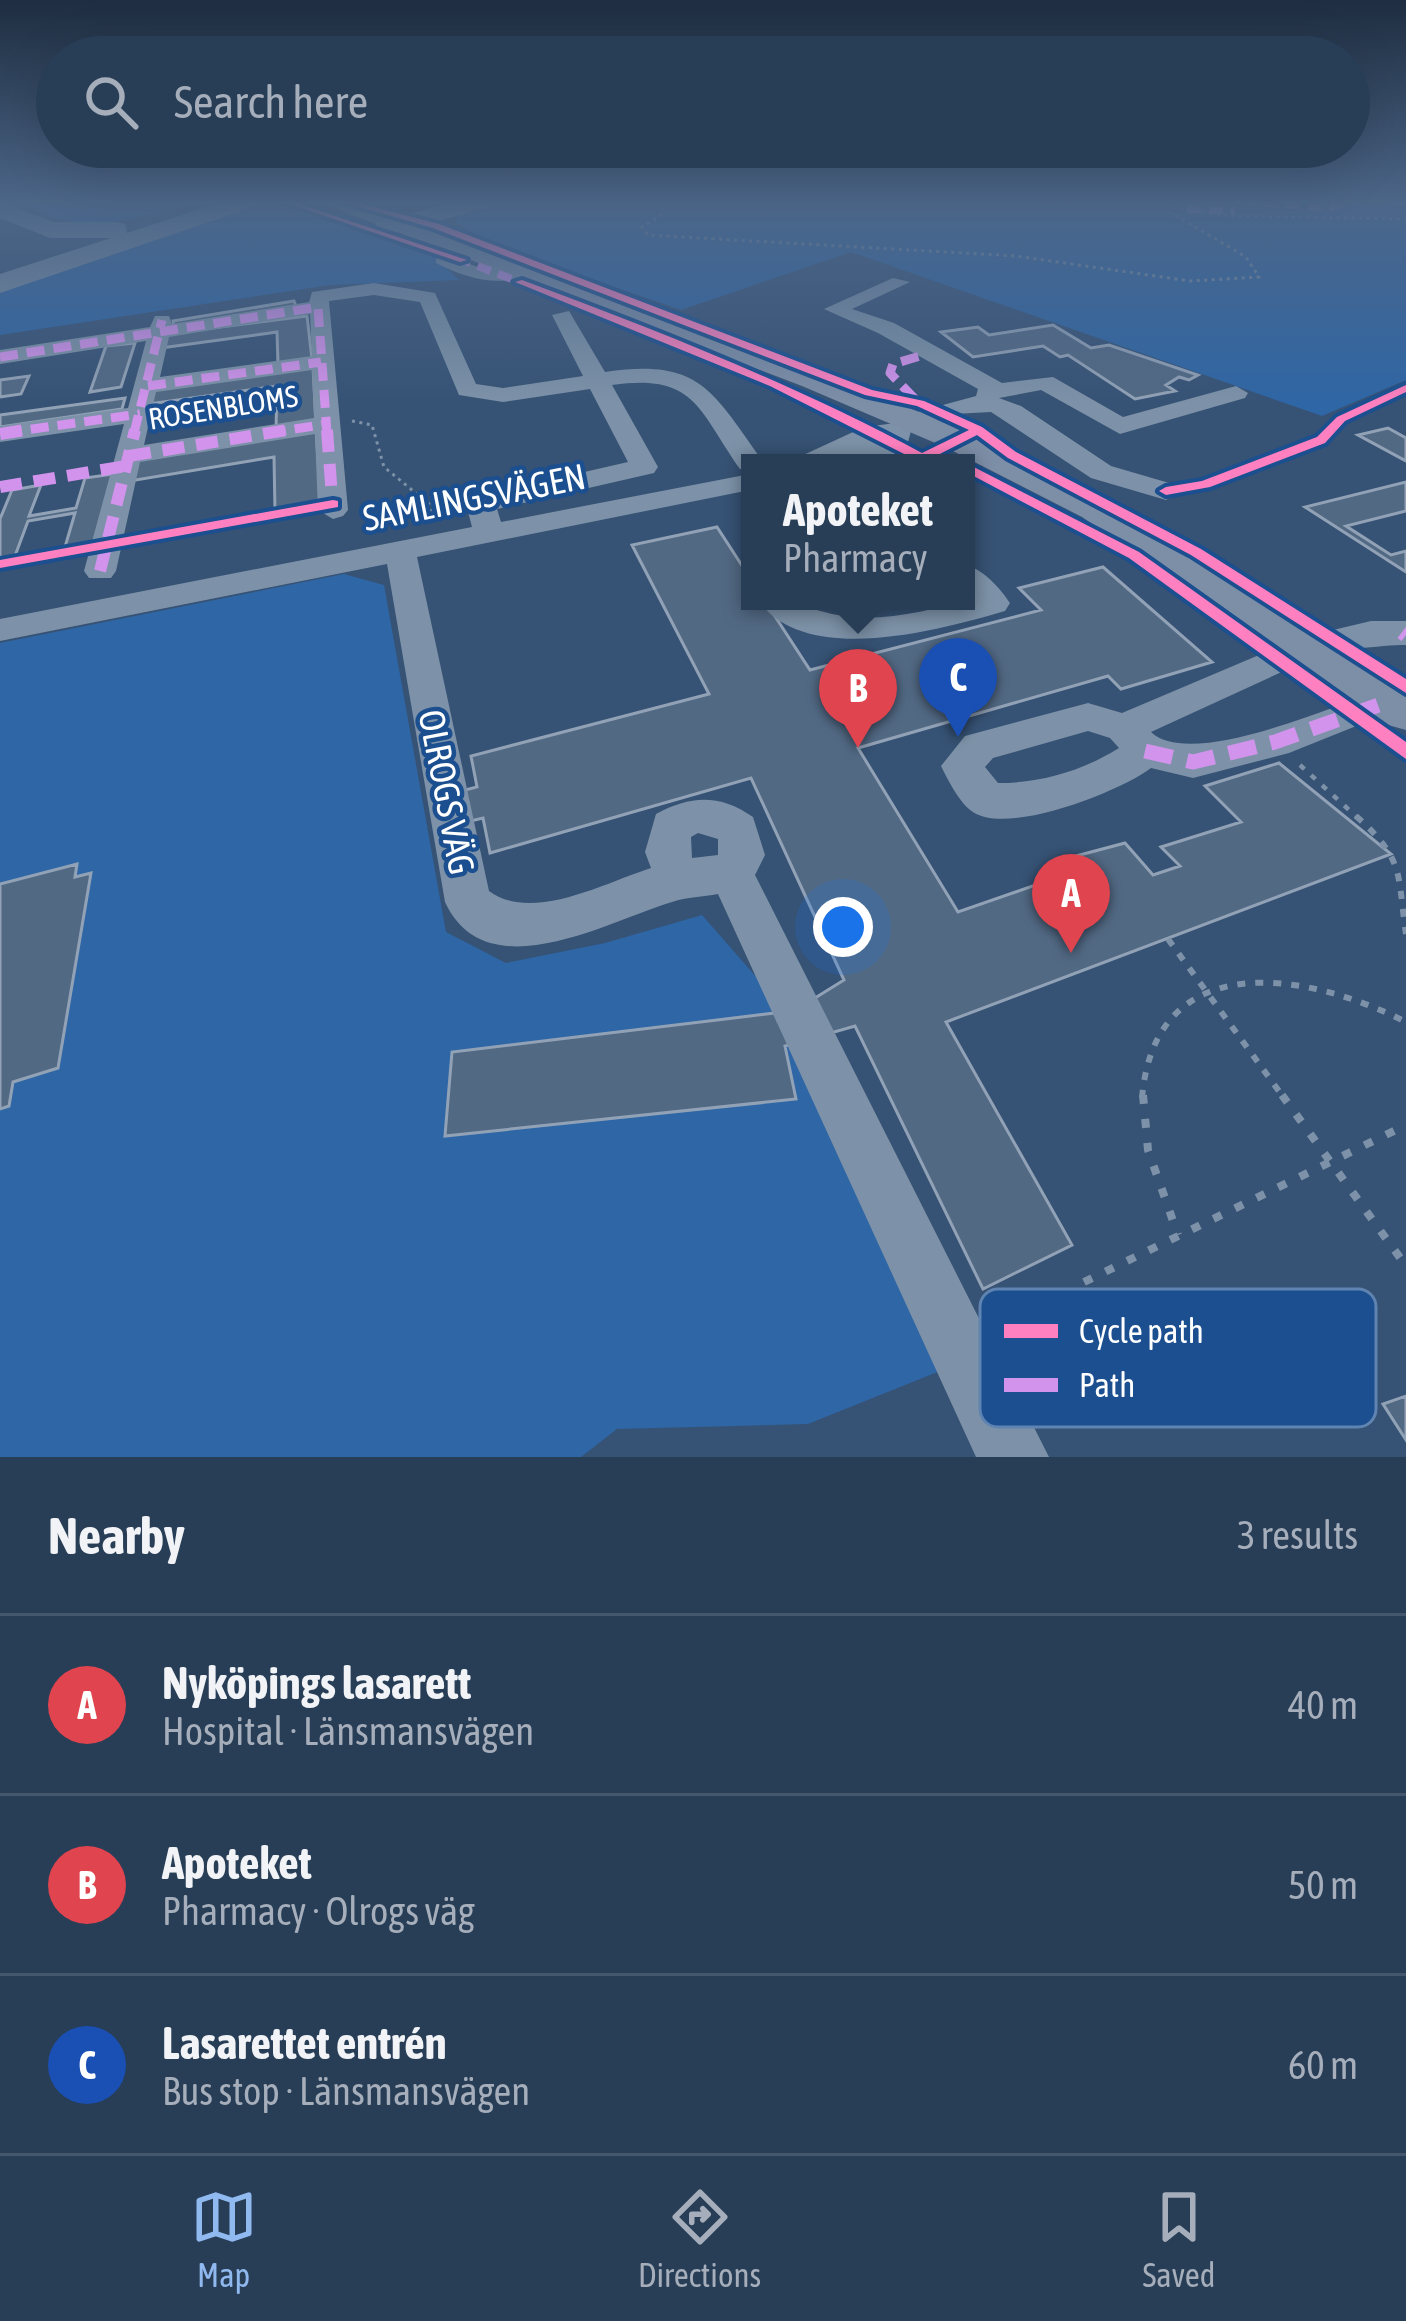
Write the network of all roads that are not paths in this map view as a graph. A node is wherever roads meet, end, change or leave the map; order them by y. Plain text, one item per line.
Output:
1 (509, 268) edge
2 (511, 268) edge
3 (522, 272) junction
4 (900, 282) dead end
5 (318, 307) junction
6 (562, 315) dead end
7 (858, 317) junction
8 (920, 321) dead end
9 (160, 326) junction
10 (0, 357) edge
11 (321, 362) junction
12 (601, 380) junction
13 (148, 386) junction
14 (999, 391) junction
15 (1236, 393) dead end
16 (965, 401) junction
17 (140, 414) junction
18 (327, 424) junction
19 (908, 424) junction
20 (0, 434) edge
21 (743, 454) edge
22 (821, 454) edge
23 (869, 454) edge
24 (966, 454) edge
25 (129, 456) junction
26 (975, 459) edge
27 (741, 484) edge
28 (1166, 490) dead end
29 (333, 510) dead end
30 (489, 533) junction
31 (419, 547) junction
32 (100, 571) dead end
33 (975, 584) edge
34 (975, 608) edge
35 (789, 610) edge
36 (836, 610) edge
37 (891, 610) edge
38 (968, 610) edge
39 (0, 630) edge
40 (1406, 633) edge
41 (1345, 638) dead end
42 (1273, 661) dead end
43 (1398, 706) edge
44 (980, 1397) edge
45 (996, 1427) edge
46 (1012, 1457) edge

1 - 3 main road
2 - 3 main road
3 - 19 main road
4 - 7 street
5 - 9 street
5 - 11 street
5 - 12 street
6 - 12 street
7 - 8 street
7 - 14 street
9 - 10 street
9 - 13 street, ROSENBLOMS
11 - 13 street
11 - 18 street
12 - 21 street
12 - 30 street
13 - 17 street, ROSENBLOMS
14 - 15 street
14 - 16 street
16 - 19 street
16 - 28 street
17 - 20 street
17 - 25 street, ROSENBLOMS
18 - 25 street, ROSENBLOMS
18 - 29 street
19 - 22 street
19 - 23 street
19 - 24 main road
25 - 32 street, ROSENBLOMS
26 - 43 main road
27 - 30 street, SAMLINGSVÄGEN
30 - 31 street, SAMLINGSVÄGEN
31 - 39 street, SAMLINGSVÄGEN
31 - 44 street, OLROGS VÄG
33 - 34 street
35 - 38 street
36 - 37 street
40 - 41 street
42 - 43 street
45 - 46 street, OLROGS VÄG

